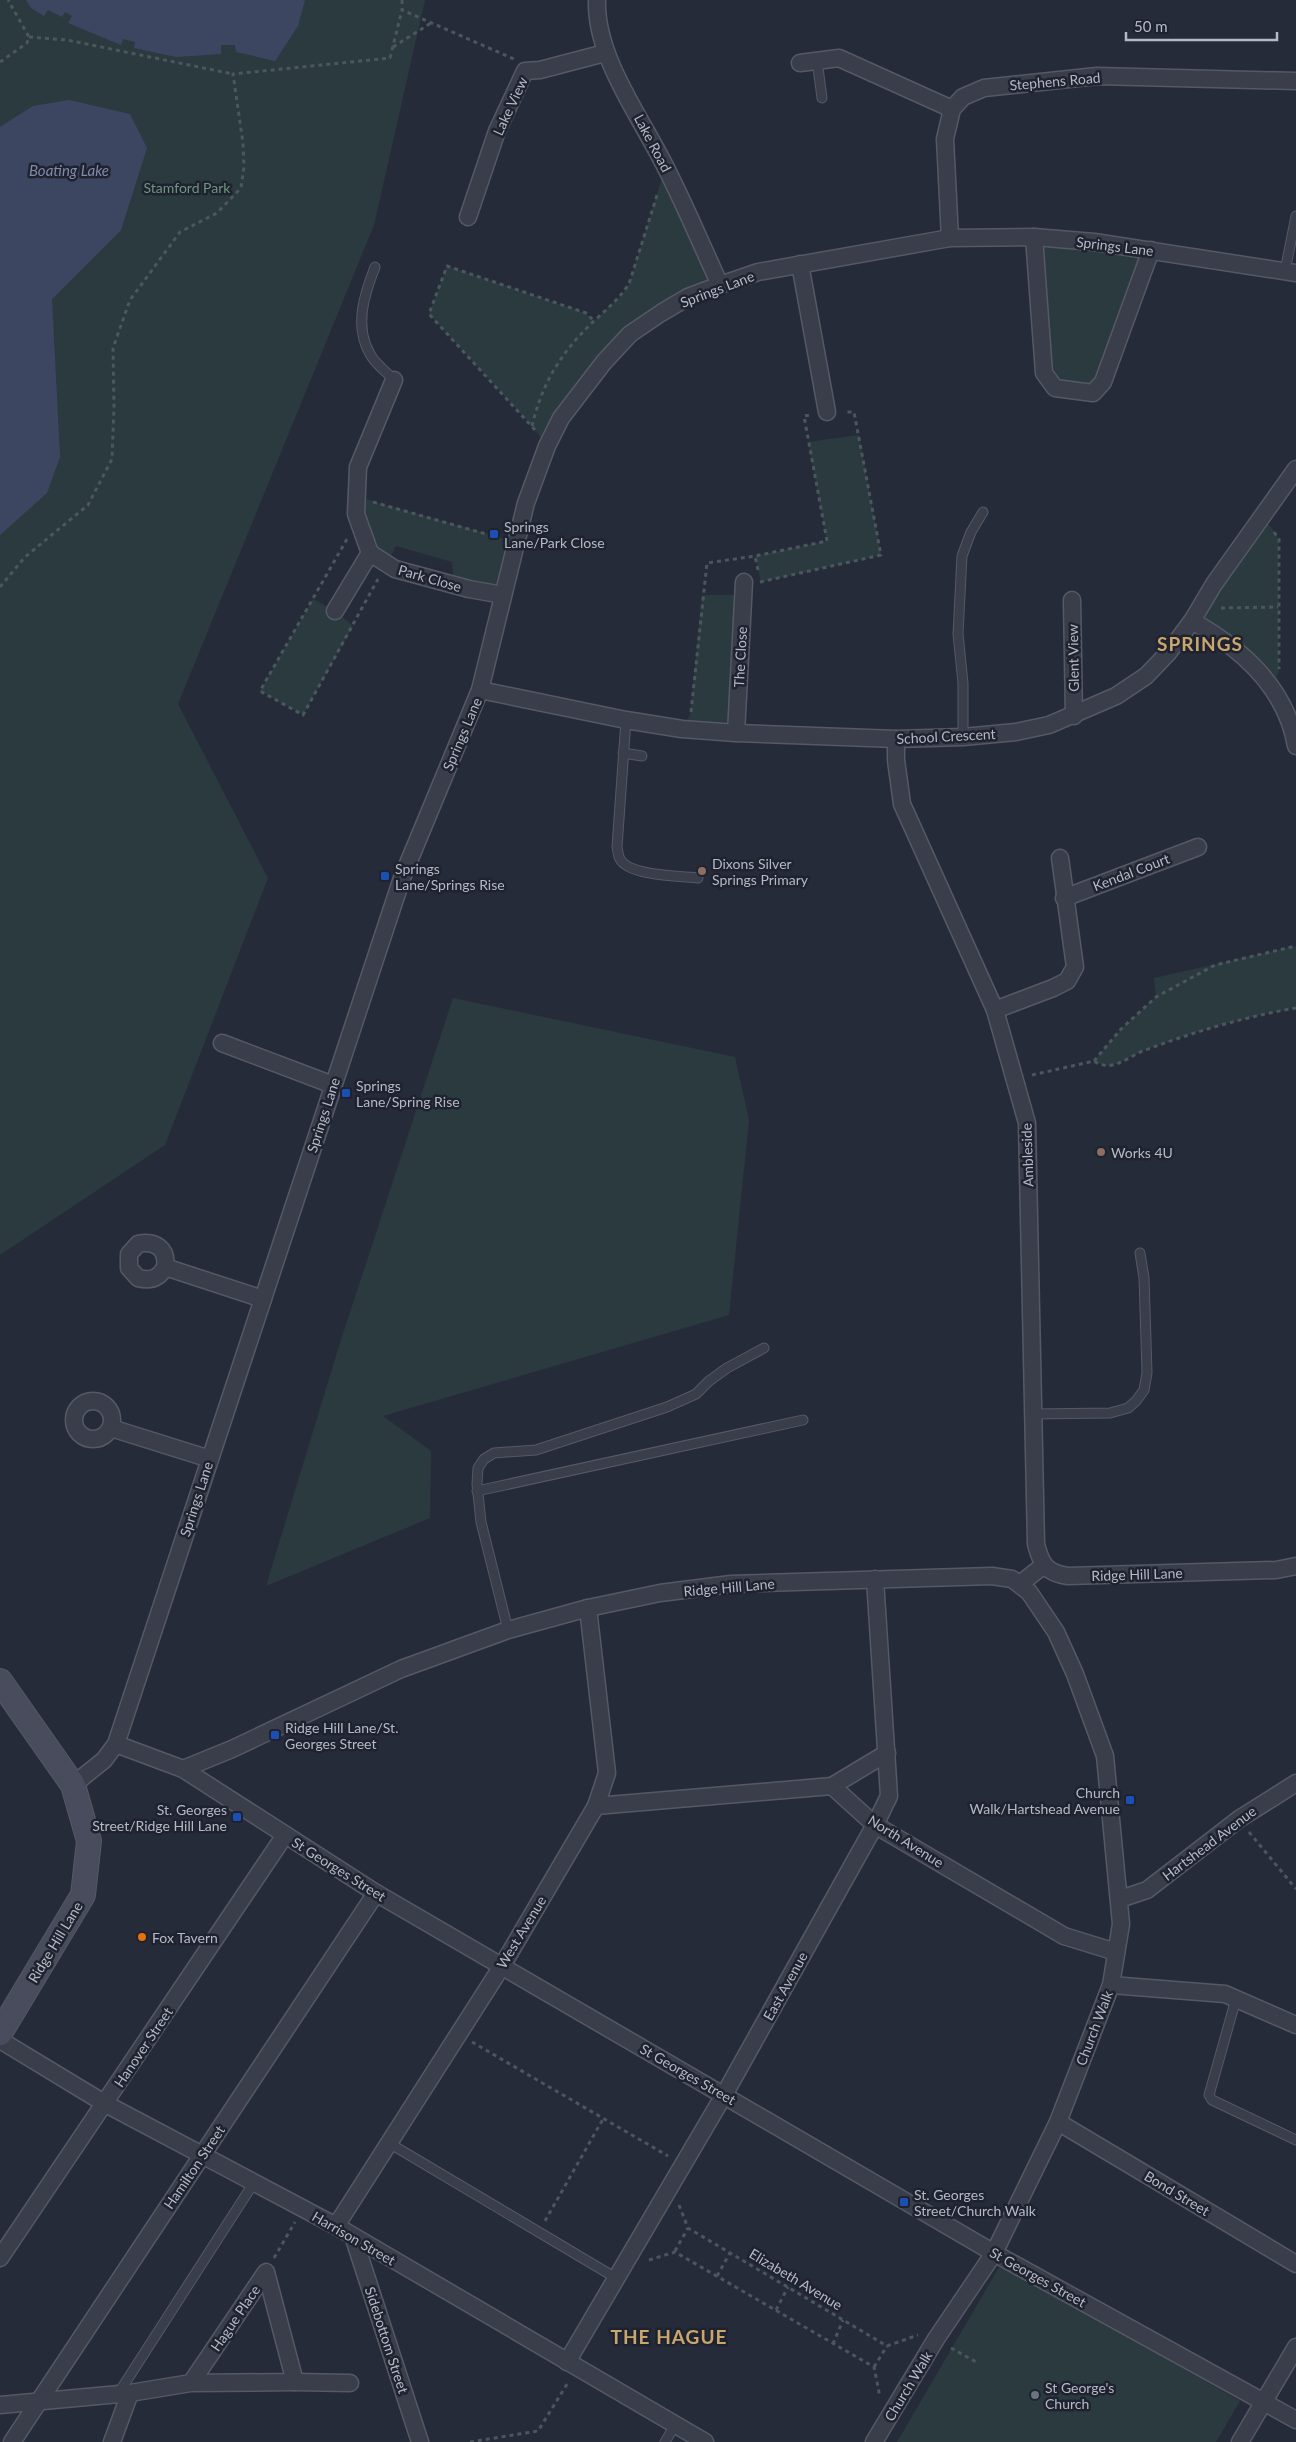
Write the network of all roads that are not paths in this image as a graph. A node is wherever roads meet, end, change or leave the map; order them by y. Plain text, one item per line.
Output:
1 (597, 0) edge
2 (605, 53) junction
3 (817, 60) junction
4 (800, 63) dead end
5 (1296, 80) edge
6 (822, 98) dead end
7 (952, 109) junction
8 (1296, 216) edge
9 (468, 217) dead end
10 (1034, 237) junction
11 (950, 238) junction
12 (1151, 250) junction
13 (800, 264) junction
14 (375, 267) dead end
15 (1291, 272) edge
16 (720, 285) junction
17 (394, 380) joint
18 (827, 412) road end
19 (1296, 469) edge
20 (983, 512) dead end
21 (370, 553) junction
22 (744, 582) road end
23 (502, 595) junction
24 (1072, 600) dead end
25 (334, 611) dead end
26 (1192, 621) junction
27 (480, 690) junction
28 (1074, 716) junction
29 (626, 720) junction
30 (736, 733) junction
31 (963, 737) junction
32 (896, 739) junction
33 (1296, 746) edge
34 (622, 753) junction
35 (642, 756) dead end
36 (1198, 847) dead end
37 (1060, 858) dead end
38 (698, 878) dead end
39 (1064, 898) junction
40 (995, 1010) junction
41 (222, 1043) dead end
42 (333, 1085) junction
43 (1140, 1253) dead end
44 (165, 1267) dead end
45 (262, 1299) junction
46 (764, 1348) dead end
47 (1033, 1414) junction
48 (803, 1420) dead end
49 (111, 1428) dead end
50 (210, 1459) junction
51 (477, 1491) junction
52 (1044, 1565) junction
53 (1296, 1566) edge
54 (875, 1579) junction
55 (1020, 1584) junction
56 (588, 1608) junction
57 (508, 1630) junction
58 (0, 1681) edge
59 (116, 1744) junction
60 (887, 1753) junction
61 (183, 1769) junction
62 (1296, 1783) edge
63 (73, 1785) junction
64 (832, 1786) junction
65 (596, 1806) junction
66 (875, 1825) junction
67 (285, 1835) junction
68 (376, 1892) junction
69 (1120, 1899) junction
70 (1116, 1952) junction
71 (502, 1966) junction
72 (1111, 1985) junction
73 (1236, 1999) junction
74 (1296, 2025) edge
75 (0, 2033) edge
76 (0, 2040) edge
77 (724, 2095) junction
78 (104, 2103) junction
79 (1058, 2122) junction
80 (1296, 2140) edge
81 (389, 2144) junction
82 (203, 2155) junction
83 (253, 2184) junction
84 (336, 2226) junction
85 (354, 2239) junction
86 (994, 2253) junction
87 (0, 2258) edge
88 (1296, 2264) edge
89 (616, 2278) junction
90 (1296, 2347) edge
91 (572, 2365) junction
92 (295, 2382) junction
93 (191, 2383) junction
94 (350, 2383) dead end
95 (124, 2394) junction
96 (1263, 2401) junction
97 (38, 2402) junction
98 (0, 2405) edge
99 (1296, 2420) edge
100 (675, 2425) junction
101 (12, 2442) edge
102 (112, 2442) edge
103 (420, 2442) edge
104 (665, 2442) edge
105 (704, 2442) edge
106 (874, 2442) edge
107 (1240, 2442) edge

1 - 2 street, Lake Road
2 - 9 street, Lake View
2 - 16 street, Lake Road
3 - 4 street
3 - 6 lane
3 - 7 street
5 - 7 street, Stephens Road
7 - 11 street
8 - 15 lane
10 - 11 street, Springs Lane
10 - 12 street, Springs Lane
10 - 12 street
11 - 13 street, Springs Lane
12 - 15 street, Springs Lane
13 - 16 street, Springs Lane
13 - 18 street
14 - 17 lane
16 - 23 street, Springs Lane
17 - 21 street
19 - 26 street, School Crescent
20 - 31 lane
21 - 23 street, Park Close
21 - 25 street
22 - 30 street, The Close
23 - 27 street, Springs Lane
24 - 28 street, Glent View
26 - 28 street, School Crescent
26 - 33 street
27 - 29 street, School Crescent
27 - 42 street, Springs Lane
28 - 31 street, School Crescent
29 - 30 street, School Crescent
29 - 34 lane
30 - 32 street, School Crescent
31 - 32 street, School Crescent
32 - 40 street, Ambleside
34 - 35 lane
34 - 38 lane
36 - 39 street, Kendal Court
37 - 39 street
39 - 40 street
40 - 47 street, Ambleside
41 - 42 street
42 - 45 street, Springs Lane
43 - 47 lane
44 - 45 street
45 - 50 street, Springs Lane
46 - 51 lane
47 - 52 street, Ambleside
48 - 51 lane
49 - 50 street
50 - 59 street, Springs Lane
51 - 57 lane
52 - 53 street, Ridge Hill Lane
52 - 55 street
54 - 55 street, Ridge Hill Lane
54 - 56 street, Ridge Hill Lane
54 - 60 street, East Avenue
55 - 69 street, Church Walk
56 - 57 street, Ridge Hill Lane
56 - 65 street, West Avenue
57 - 61 street, Ridge Hill Lane
58 - 63 street, Ridge Hill Lane
59 - 61 street, St Georges Street
59 - 63 street, Springs Lane
60 - 64 street
60 - 66 street, East Avenue
61 - 67 street, St Georges Street
62 - 69 street, Hartshead Avenue
63 - 75 street, Ridge Hill Lane
64 - 65 street
64 - 66 street, North Avenue
65 - 71 street, West Avenue
66 - 70 street, North Avenue
66 - 77 street, East Avenue
67 - 68 street, St Georges Street
67 - 78 street, Hanover Street
68 - 71 street, St Georges Street
68 - 82 street, Hamilton Street
69 - 70 street, Church Walk
70 - 72 street, Church Walk
71 - 77 street, St Georges Street
71 - 81 street, West Avenue
72 - 73 street
72 - 79 street, Church Walk
73 - 74 street
73 - 80 lane
76 - 78 street, Harrison Street
77 - 86 street, St Georges Street
77 - 89 street, East Avenue
78 - 82 street, Harrison Street
78 - 87 street, Hanover Street
79 - 86 street, Church Walk
79 - 88 street, Bond Street
81 - 84 street, West Avenue
81 - 89 lane
82 - 83 street, Harrison Street
82 - 97 street, Hamilton Street
83 - 84 street, Harrison Street
83 - 95 lane
84 - 85 street, Harrison Street
85 - 91 street, Harrison Street
85 - 103 street, Sidebottom Street
86 - 96 street, St Georges Street
86 - 106 street, Church Walk
89 - 91 street, East Avenue
90 - 96 street
91 - 100 street, Harrison Street
92 - 93 street
92 - 93 street, Hague Place
92 - 94 street
93 - 95 street
95 - 97 street
95 - 102 street
96 - 99 street, St Georges Street
96 - 107 street
97 - 98 street
97 - 101 street, Hamilton Street
100 - 104 lane
100 - 105 street, Harrison Street

